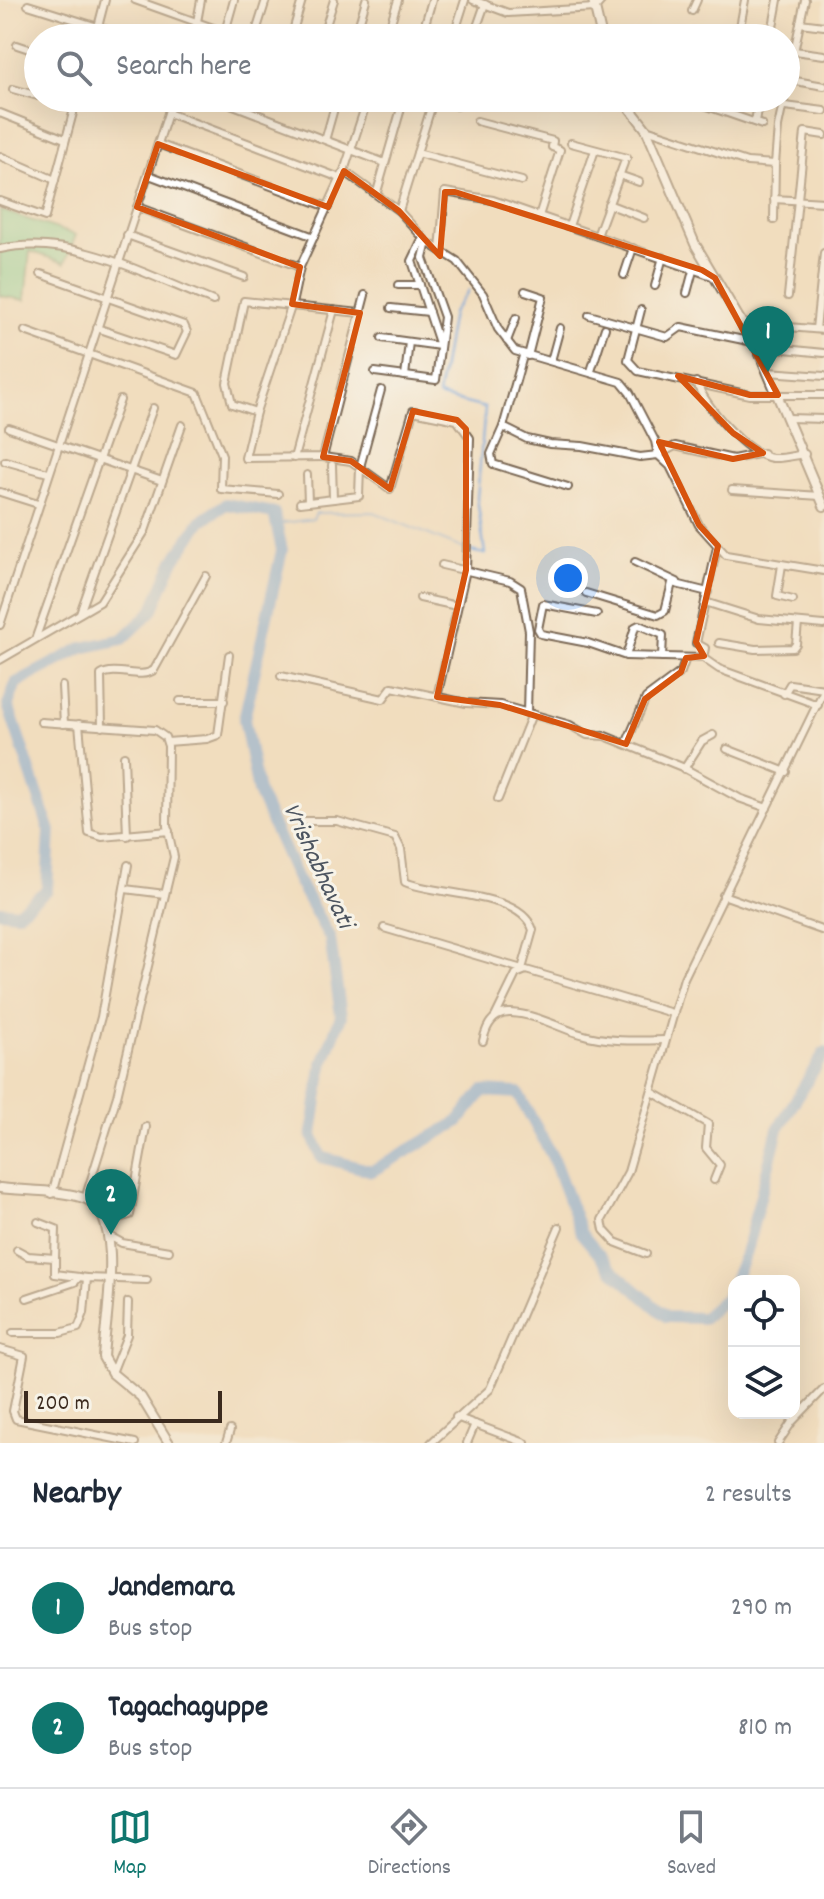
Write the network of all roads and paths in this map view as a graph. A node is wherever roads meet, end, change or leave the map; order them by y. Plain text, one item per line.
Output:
1 (105, 0) edge
2 (135, 0) edge
3 (169, 0) edge
4 (201, 0) edge
5 (234, 0) edge
6 (266, 0) edge
7 (302, 0) edge
8 (334, 0) edge
9 (366, 0) edge
10 (398, 0) edge
11 (432, 0) edge
12 (465, 0) edge
13 (473, 0) edge
14 (602, 0) edge
15 (697, 0) edge
16 (734, 0) edge
17 (778, 0) edge
18 (805, 0) edge
19 (745, 1) edge
20 (146, 2) edge
21 (485, 4) junction
22 (594, 4) edge
23 (28, 5) dead end
24 (165, 11) junction
25 (692, 11) dead end
26 (195, 21) junction
27 (800, 23) joint
28 (88, 24) edge
29 (99, 24) edge
30 (195, 24) edge
31 (203, 24) edge
32 (227, 24) edge
33 (258, 24) edge
34 (295, 24) edge
35 (326, 24) edge
36 (359, 24) edge
37 (390, 24) edge
38 (425, 24) edge
39 (457, 24) edge
40 (478, 24) edge
41 (599, 24) edge
42 (741, 24) edge
43 (774, 24) edge
44 (824, 26) edge
45 (17, 45) dead end
46 (24, 47) edge
47 (800, 52) edge
48 (824, 55) edge
49 (800, 82) edge
50 (824, 86) edge
51 (13, 89) dead end
52 (24, 92) edge
53 (800, 108) edge
54 (824, 111) edge
55 (73, 112) edge
56 (255, 112) edge
57 (333, 112) edge
58 (363, 112) edge
59 (400, 112) edge
60 (430, 112) edge
61 (633, 112) edge
62 (725, 112) edge
63 (758, 112) edge
64 (783, 112) edge
65 (0, 113) edge
66 (168, 113) joint
67 (477, 121) dead end
68 (646, 129) junction
69 (824, 135) edge
70 (326, 137) junction
71 (65, 139) junction
72 (571, 143) dead end
73 (158, 144) junction
74 (351, 147) junction
75 (595, 150) junction
76 (417, 153) junction
77 (0, 156) edge
78 (385, 163) junction
79 (775, 164) junction
80 (149, 175) junction
81 (342, 175) junction
82 (619, 175) junction
83 (55, 180) junction
84 (522, 181) dead end
85 (639, 182) dead end
86 (377, 192) junction
87 (774, 199) junction
88 (797, 200) junction
89 (0, 201) edge
90 (824, 202) edge
91 (608, 204) junction
92 (137, 207) junction
93 (328, 207) junction
94 (399, 211) junction
95 (539, 216) junction
96 (644, 218) dead end
97 (774, 220) dead end
98 (569, 226) junction
99 (127, 235) junction
100 (597, 236) junction
101 (314, 237) junction
102 (425, 240) junction
103 (633, 248) junction
104 (0, 249) edge
105 (440, 250) junction
106 (824, 253) edge
107 (663, 257) junction
108 (117, 264) junction
109 (300, 267) junction
110 (694, 267) junction
111 (41, 274) dead end
112 (624, 275) dead end
113 (244, 277) dead end
114 (715, 278) junction
115 (398, 285) dead end
116 (420, 285) junction
117 (655, 286) dead end
118 (525, 291) dead end
119 (687, 293) dead end
120 (365, 295) dead end
121 (107, 296) junction
122 (788, 296) dead end
123 (213, 301) dead end
124 (292, 304) junction
125 (391, 308) dead end
126 (334, 310) junction
127 (641, 310) dead end
128 (429, 312) junction
129 (360, 313) junction
130 (589, 315) dead end
131 (516, 318) dead end
132 (741, 323) junction
133 (97, 328) junction
134 (560, 328) dead end
135 (605, 328) dead end
136 (636, 330) junction
137 (820, 330) edge
138 (25, 331) dead end
139 (382, 338) dead end
140 (507, 341) junction
141 (409, 342) junction
142 (754, 344) junction
143 (440, 346) junction
144 (824, 353) edge
145 (89, 355) junction
146 (526, 356) junction
147 (551, 361) junction
148 (591, 371) junction
149 (375, 372) dead end
150 (768, 372) junction
151 (405, 376) junction
152 (824, 376) edge
153 (696, 382) junction
154 (381, 390) dead end
155 (778, 395) junction
156 (824, 395) edge
157 (120, 400) dead end
158 (153, 408) dead end
159 (256, 412) junction
160 (788, 418) junction
161 (824, 419) edge
162 (182, 425) dead end
163 (503, 427) junction
164 (9, 428) dead end
165 (58, 443) junction
166 (763, 453) junction
167 (805, 454) junction
168 (658, 455) junction
169 (323, 457) junction
170 (99, 458) junction
171 (294, 458) junction
172 (5, 461) dead end
173 (332, 465) dead end
174 (360, 467) junction
175 (131, 469) junction
176 (48, 473) junction
177 (307, 475) dead end
178 (162, 481) junction
179 (568, 487) dead end
180 (732, 490) dead end
181 (0, 492) edge
182 (278, 494) dead end
183 (820, 496) junction
184 (333, 499) junction
185 (38, 504) junction
186 (824, 506) edge
187 (718, 546) junction
188 (635, 562) dead end
189 (442, 565) dead end
190 (782, 565) junction
191 (466, 570) junction
192 (824, 571) edge
193 (206, 576) dead end
194 (677, 582) junction
195 (708, 592) junction
196 (586, 593) dead end
197 (420, 598) dead end
198 (793, 600) dead end
199 (705, 602) junction
200 (457, 606) junction
201 (80, 613) junction
202 (597, 614) dead end
203 (798, 623) junction
204 (0, 625) edge
205 (824, 625) edge
206 (36, 637) junction
207 (719, 643) dead end
208 (229, 655) dead end
209 (626, 656) junction
210 (662, 657) junction
211 (686, 658) junction
212 (703, 658) junction
213 (0, 660) edge
214 (281, 676) dead end
215 (62, 686) dead end
216 (824, 690) edge
217 (784, 694) junction
218 (437, 697) junction
219 (180, 701) dead end
220 (224, 701) junction
221 (818, 705) junction
222 (530, 714) junction
223 (814, 716) junction
224 (824, 720) edge
225 (41, 722) dead end
226 (64, 724) junction
227 (79, 724) junction
228 (102, 727) junction
229 (713, 735) dead end
230 (167, 742) junction
231 (626, 744) junction
232 (727, 749) dead end
233 (124, 756) dead end
234 (684, 769) junction
235 (786, 772) junction
236 (498, 799) dead end
237 (767, 808) junction
238 (304, 821) dead end
239 (169, 831) junction
240 (127, 836) junction
241 (128, 865) dead end
242 (125, 889) junction
243 (165, 894) junction
244 (723, 895) junction
245 (384, 928) dead end
246 (824, 931) edge
247 (524, 969) junction
248 (672, 1013) junction
249 (495, 1017) junction
250 (665, 1040) junction
251 (483, 1041) dead end
252 (652, 1092) junction
253 (146, 1127) dead end
254 (714, 1180) dead end
255 (0, 1188) edge
256 (52, 1194) junction
257 (85, 1199) junction
258 (106, 1221) junction
259 (38, 1222) dead end
260 (559, 1227) dead end
261 (111, 1237) junction
262 (17, 1250) dead end
263 (169, 1251) dead end
264 (646, 1254) dead end
265 (55, 1258) junction
266 (108, 1277) junction
267 (83, 1278) junction
268 (147, 1280) dead end
269 (27, 1298) dead end
270 (128, 1302) dead end
271 (13, 1333) dead end
272 (0, 1349) edge
273 (112, 1373) junction
274 (824, 1389) edge
275 (456, 1417) junction
276 (475, 1424) junction
277 (230, 1430) dead end
278 (162, 1431) junction
279 (135, 1443) edge
280 (161, 1443) edge
281 (169, 1443) edge
282 (226, 1443) edge
283 (431, 1443) edge
284 (467, 1443) edge
285 (525, 1443) edge
286 (778, 1443) edge

1 - 29 street
2 - 20 street
3 - 24 street
4 - 26 street
5 - 32 street
6 - 33 street
7 - 34 street
8 - 35 street
9 - 36 street
10 - 37 street
11 - 38 street
12 - 39 street
13 - 21 street
14 - 22 street
15 - 25 street
16 - 19 street
17 - 43 street
18 - 27 street
19 - 42 street
20 - 24 street
21 - 22 street
21 - 40 street
22 - 41 street
23 - 28 street
24 - 26 street
26 - 30 street
26 - 31 street
27 - 44 street
45 - 46 street
47 - 48 street
49 - 50 street
51 - 52 street
53 - 54 street
55 - 71 street
56 - 70 street
57 - 70 street
58 - 74 street
59 - 78 street
60 - 76 street
61 - 68 street
62 - 63 street
64 - 79 street
65 - 71 street
66 - 73 street
66 - 81 street
67 - 95 street
68 - 79 street
68 - 114 street
69 - 88 street
70 - 74 street
71 - 83 street
72 - 75 street
73 - 80 street
73 - 93 street
74 - 78 street
74 - 81 street
75 - 82 street
75 - 98 street
76 - 84 street
76 - 94 street
77 - 83 street
78 - 86 street
79 - 87 street
80 - 92 street
80 - 101 street
81 - 86 street
81 - 93 street
82 - 85 street
82 - 91 street
83 - 89 street
86 - 94 street
87 - 88 street
87 - 97 street
88 - 90 street
88 - 122 street
91 - 96 street
91 - 100 street
92 - 99 street
92 - 109 street
93 - 101 street
94 - 102 street
95 - 98 street
95 - 105 street
98 - 100 street
99 - 108 street
99 - 113 street
100 - 103 street
101 - 109 street
102 - 105 street
102 - 116 street
102 - 143 street
103 - 107 street
103 - 112 street
104 - 108 street
105 - 140 street
106 - 137 street
107 - 110 street
107 - 117 street
108 - 121 street
108 - 123 street
109 - 124 street
110 - 114 street
110 - 119 street
111 - 121 street
114 - 132 street
115 - 116 street
116 - 128 street
118 - 146 street
120 - 129 street
121 - 133 street
121 - 133 street
124 - 126 street
124 - 159 street
124 - 159 street
125 - 128 street
126 - 129 street
126 - 171 street
127 - 136 street
128 - 143 street
129 - 169 street
130 - 136 street
131 - 140 street
132 - 137 street
132 - 142 street
133 - 145 street
134 - 147 street
135 - 148 street
136 - 142 street
136 - 153 street
138 - 145 street
139 - 141 street
140 - 146 street
141 - 143 street
141 - 151 street
142 - 144 street
142 - 150 street
143 - 151 street
145 - 165 street
145 - 182 street
146 - 147 street
146 - 163 street
147 - 148 street
148 - 168 street
149 - 151 street
150 - 152 street
150 - 155 street
153 - 155 street
153 - 166 street
154 - 174 street
155 - 156 street
155 - 160 street
157 - 170 street
158 - 175 street
159 - 171 street
160 - 161 street
160 - 167 street
162 - 178 street
163 - 168 street
163 - 179 street
164 - 165 street
165 - 170 street
165 - 176 street
166 - 167 street
166 - 168 street
167 - 183 street
168 - 187 street
169 - 171 street
169 - 174 street
170 - 175 street
170 - 206 street
172 - 176 street
173 - 184 street
174 - 184 street
174 - 191 street
175 - 178 street
175 - 201 street
176 - 185 street
177 - 184 street
178 - 201 street
180 - 183 street
181 - 185 street
183 - 186 street
185 - 204 street
187 - 190 street
187 - 195 street
188 - 194 street
189 - 191 street
190 - 192 street
190 - 198 street
191 - 200 street
191 - 222 street
193 - 228 street
194 - 195 street
194 - 196 street
195 - 199 street
197 - 200 street
199 - 203 street
199 - 212 street
200 - 218 street
201 - 206 street
202 - 209 street
203 - 205 street
203 - 207 street
206 - 213 street
208 - 220 street
209 - 210 street
209 - 210 street
210 - 211 street
211 - 212 street
211 - 231 street
212 - 217 street
214 - 218 street
215 - 226 street
216 - 217 street
216 - 221 street
217 - 221 street
218 - 222 street
219 - 220 street
220 - 230 street
221 - 223 street
222 - 231 street
222 - 236 street
223 - 224 street
223 - 235 street
225 - 226 street
226 - 227 street
227 - 228 street
227 - 240 street
228 - 230 street
229 - 234 street
230 - 239 street
231 - 234 street
232 - 235 street
233 - 240 street
234 - 237 street
235 - 237 street
237 - 244 street
238 - 247 street
239 - 240 street
239 - 243 street
241 - 242 street
242 - 243 street
242 - 256 street
243 - 257 street
244 - 246 street
244 - 248 street
245 - 247 street
247 - 248 street
247 - 249 street
248 - 250 street
249 - 250 street
249 - 251 street
250 - 252 street
252 - 254 street
252 - 264 street
253 - 258 street
255 - 256 street
256 - 257 street
257 - 258 street
258 - 261 street
259 - 265 street
260 - 275 street
261 - 263 street
261 - 266 street
262 - 265 street
265 - 267 street
266 - 267 street
266 - 268 street
266 - 273 street
267 - 269 street
267 - 271 street
270 - 273 street
272 - 279 street
273 - 278 street
274 - 286 street
275 - 276 street
275 - 283 street
276 - 284 street
276 - 285 street
277 - 282 street
278 - 280 street
278 - 281 street

